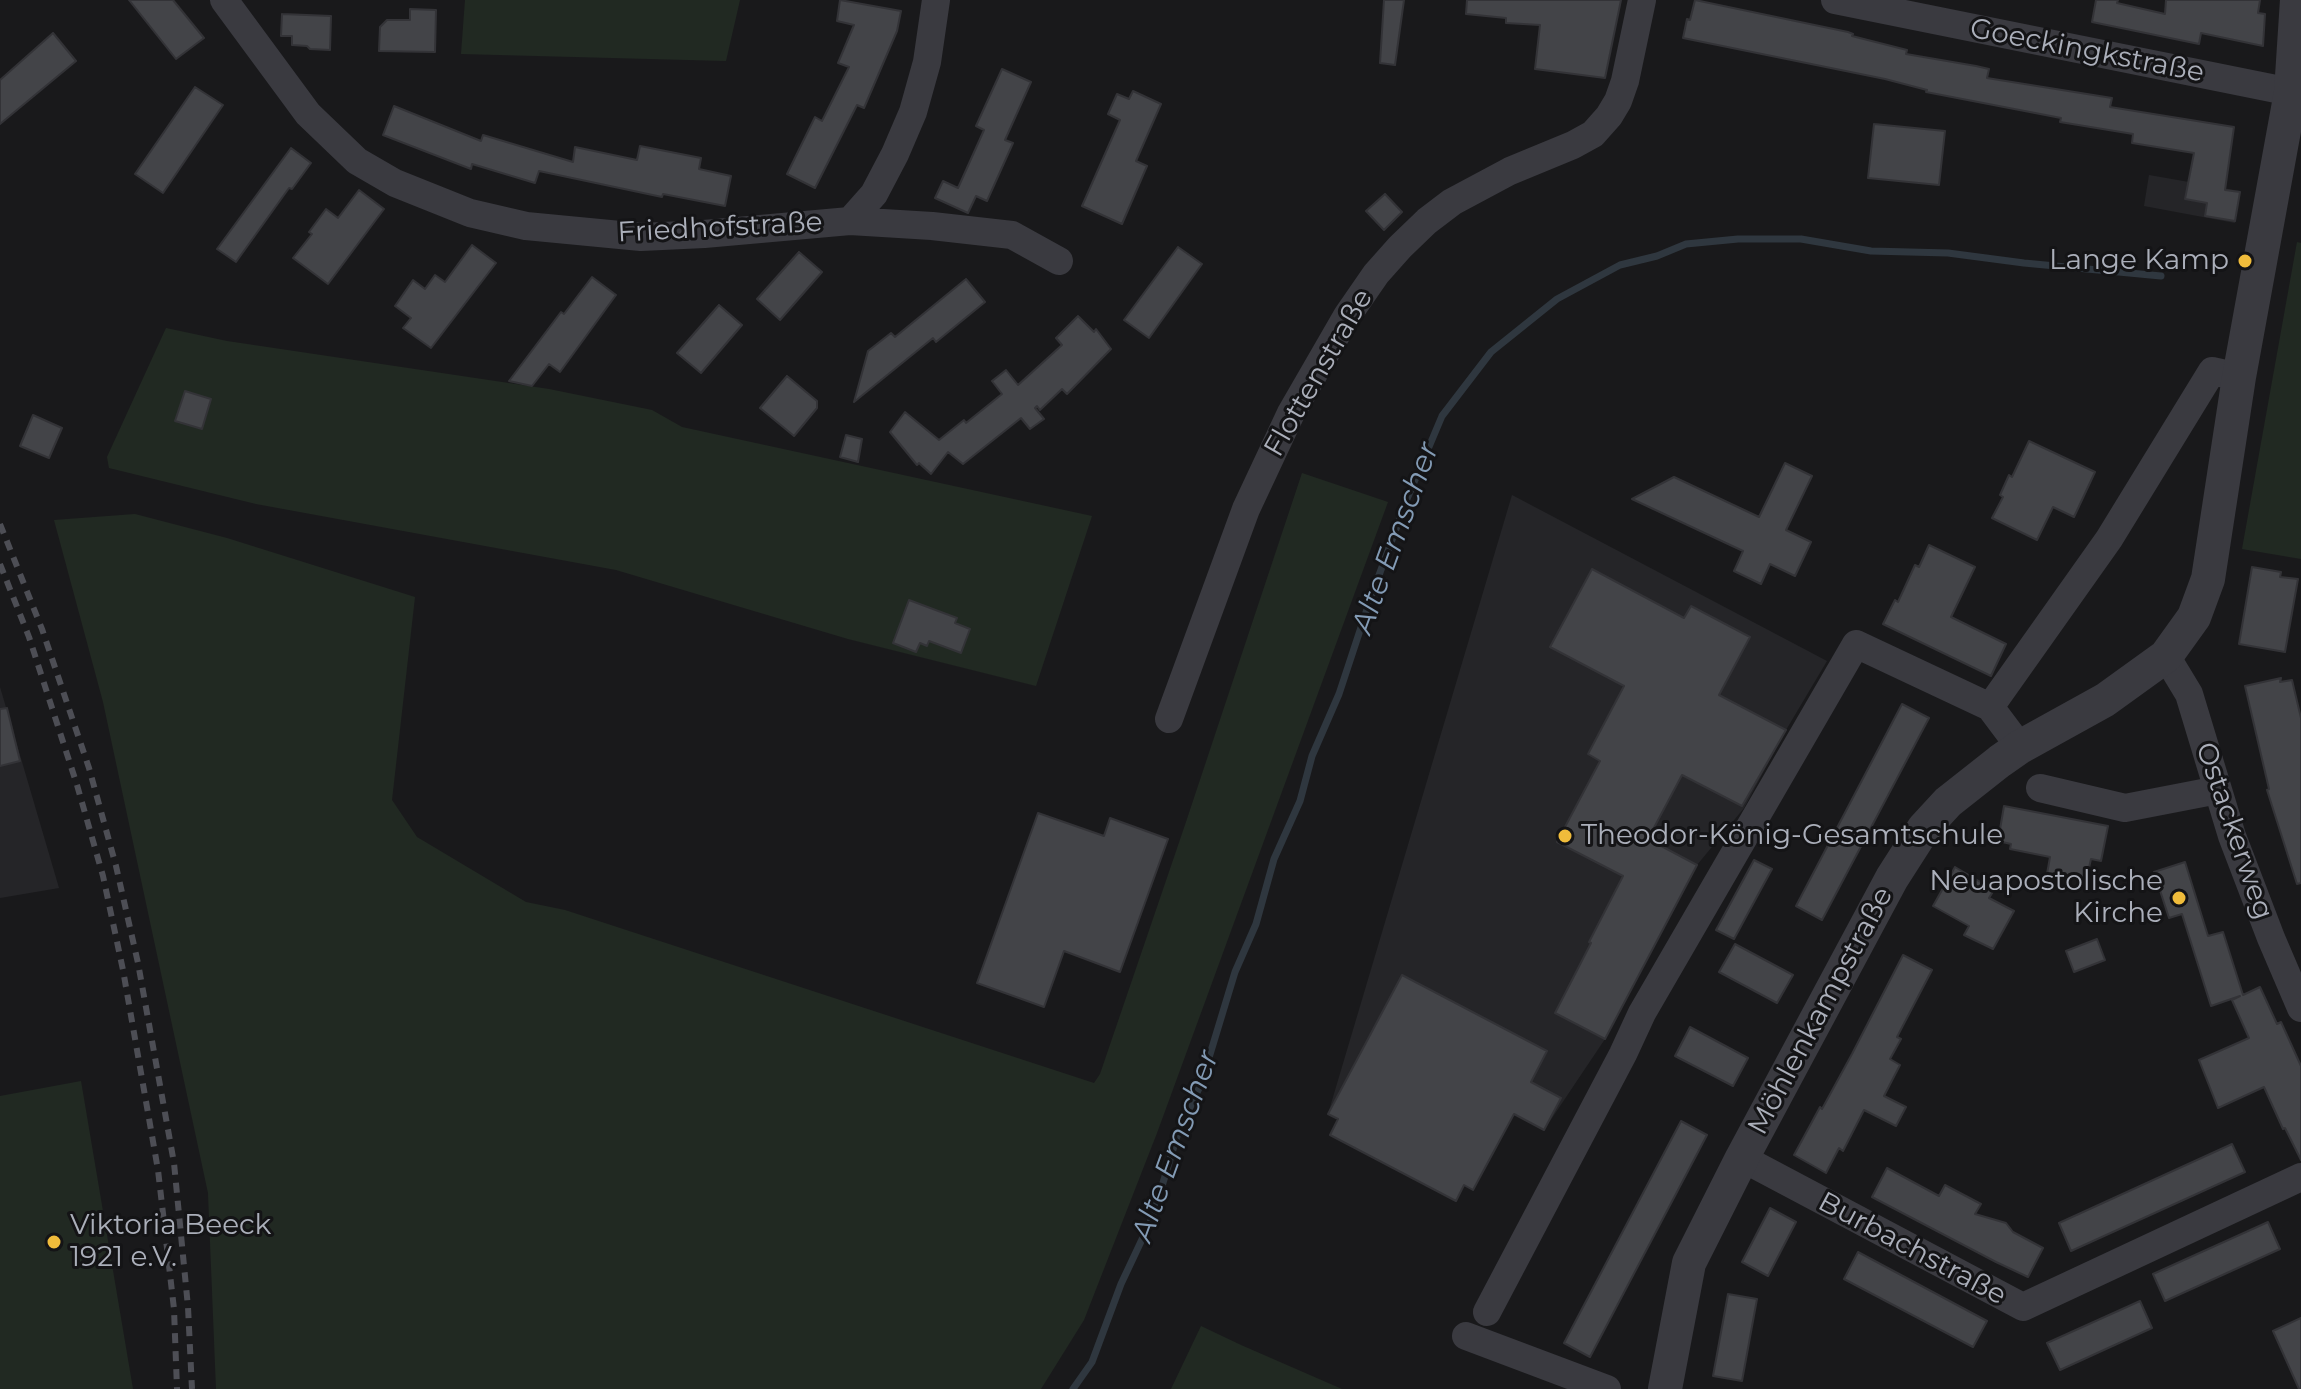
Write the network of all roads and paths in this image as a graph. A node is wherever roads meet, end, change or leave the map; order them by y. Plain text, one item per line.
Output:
1 (224, 0) edge
2 (936, 0) edge
3 (1642, 0) edge
4 (1835, 0) edge
5 (2297, 0) edge
6 (2296, 93) edge
7 (850, 221) junction
8 (1059, 261) dead end
9 (2239, 377) junction
10 (2166, 656) junction
11 (1990, 707) junction
12 (1169, 719) dead end
13 (2020, 747) junction
14 (2040, 788) dead end
15 (2218, 790) junction
16 (2301, 1008) edge
17 (1742, 1158) junction
18 (2301, 1177) edge
19 (1487, 1312) dead end
20 (1466, 1336) dead end
21 (1607, 1389) edge
22 (1665, 1389) edge

1 - 7 street, Friedhofstraße
2 - 7 street
3 - 12 street, Flottenstraße
4 - 6 street, Goeckingkstraße
5 - 6 street
6 - 9 street
7 - 8 street, Friedhofstraße
9 - 10 street
9 - 11 street
10 - 13 street, Möhlenkampstraße
10 - 15 street, Ostackerweg
11 - 13 street
11 - 19 street
13 - 17 street, Möhlenkampstraße
14 - 15 street
15 - 16 street, Ostackerweg
17 - 18 street, Burbachstraße
17 - 22 street, Möhlenkampstraße
20 - 21 street

